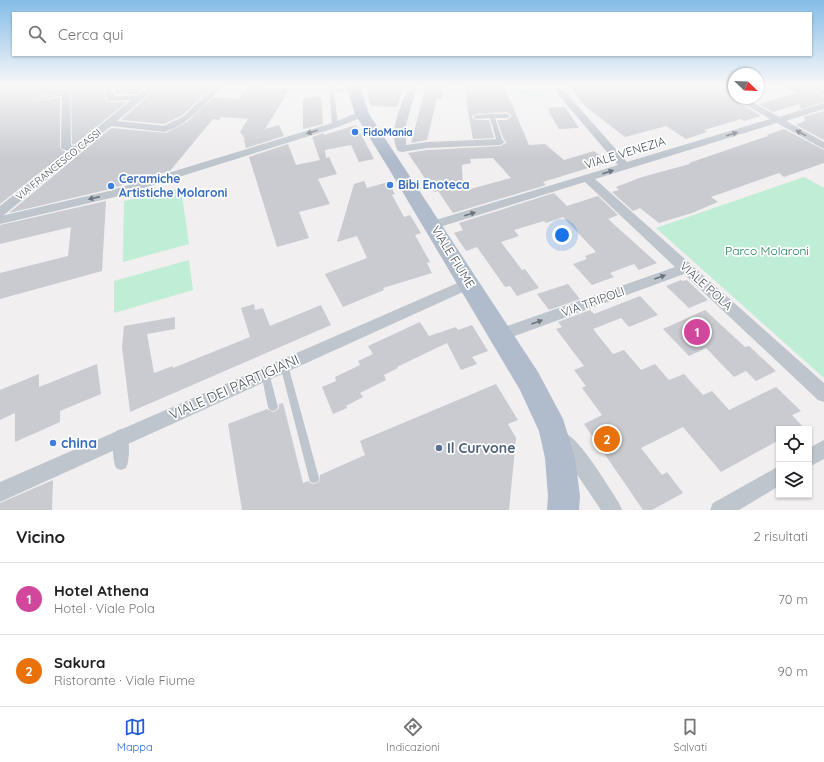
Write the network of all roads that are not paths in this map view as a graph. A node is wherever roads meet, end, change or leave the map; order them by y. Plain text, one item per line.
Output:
1 (66, 110) edge
2 (125, 110) edge
3 (195, 110) edge
4 (333, 110) edge
5 (361, 110) edge
6 (406, 110) edge
7 (578, 110) edge
8 (759, 110) edge
9 (812, 110) edge
10 (362, 114) junction
11 (492, 116) junction
12 (507, 116) dead end
13 (476, 117) dead end
14 (778, 120) junction
15 (109, 123) junction
16 (335, 125) junction
17 (165, 129) joint
18 (500, 142) joint
19 (824, 146) edge
20 (77, 149) junction
21 (396, 152) junction
22 (624, 167) junction
23 (587, 178) junction
24 (0, 212) edge
25 (0, 220) edge
26 (433, 225) junction
27 (686, 268) junction
28 (469, 283) junction
29 (501, 335) junction
30 (284, 365) junction
31 (265, 373) junction
32 (824, 394) edge
33 (273, 407) dead end
34 (553, 429) junction
35 (121, 436) junction
36 (824, 449) edge
37 (812, 456) edge
38 (121, 463) dead end
39 (776, 477) edge
40 (314, 478) dead end
41 (0, 492) edge
42 (563, 510) edge
43 (612, 510) edge
44 (720, 510) edge

1 - 20 street
2 - 15 street, VIA FRANCESCO CASSI
3 - 17 street
4 - 16 lane
5 - 10 main road, VIALE FIUME
6 - 21 street
7 - 22 street
8 - 14 street
9 - 14 street, VIALE VENEZIA
10 - 16 street
10 - 21 main road, VIALE FIUME
11 - 12 lane
11 - 13 lane
11 - 18 lane
19 -> 14 street
22 -> 14 street, VIALE VENEZIA
15 - 17 street
15 - 20 street, VIA FRANCESCO CASSI
16 -> 25 street
18 - 21 street
20 - 24 street, VIA FRANCESCO CASSI
21 - 26 main road, VIALE FIUME
23 -> 22 street, VIALE VENEZIA
26 -> 23 street, VIALE VENEZIA
23 - 27 street, VIALE POLA
26 - 28 main road, VIALE FIUME
29 -> 27 street, VIA TRIPOLI
27 - 32 street, VIALE POLA
28 - 29 main road, VIALE FIUME
28 - 30 street, VIALE DEI PARTIGIANI
29 - 34 main road, VIALE FIUME
30 - 31 street, VIALE DEI PARTIGIANI
30 - 40 lane
31 - 33 lane
31 - 35 street, VIALE DEI PARTIGIANI
34 - 42 main road, VIALE FIUME
34 - 43 street, VIALE FIUME
35 - 38 street
35 - 41 street, VIALE DEI PARTIGIANI
36 - 37 street
39 - 44 street

